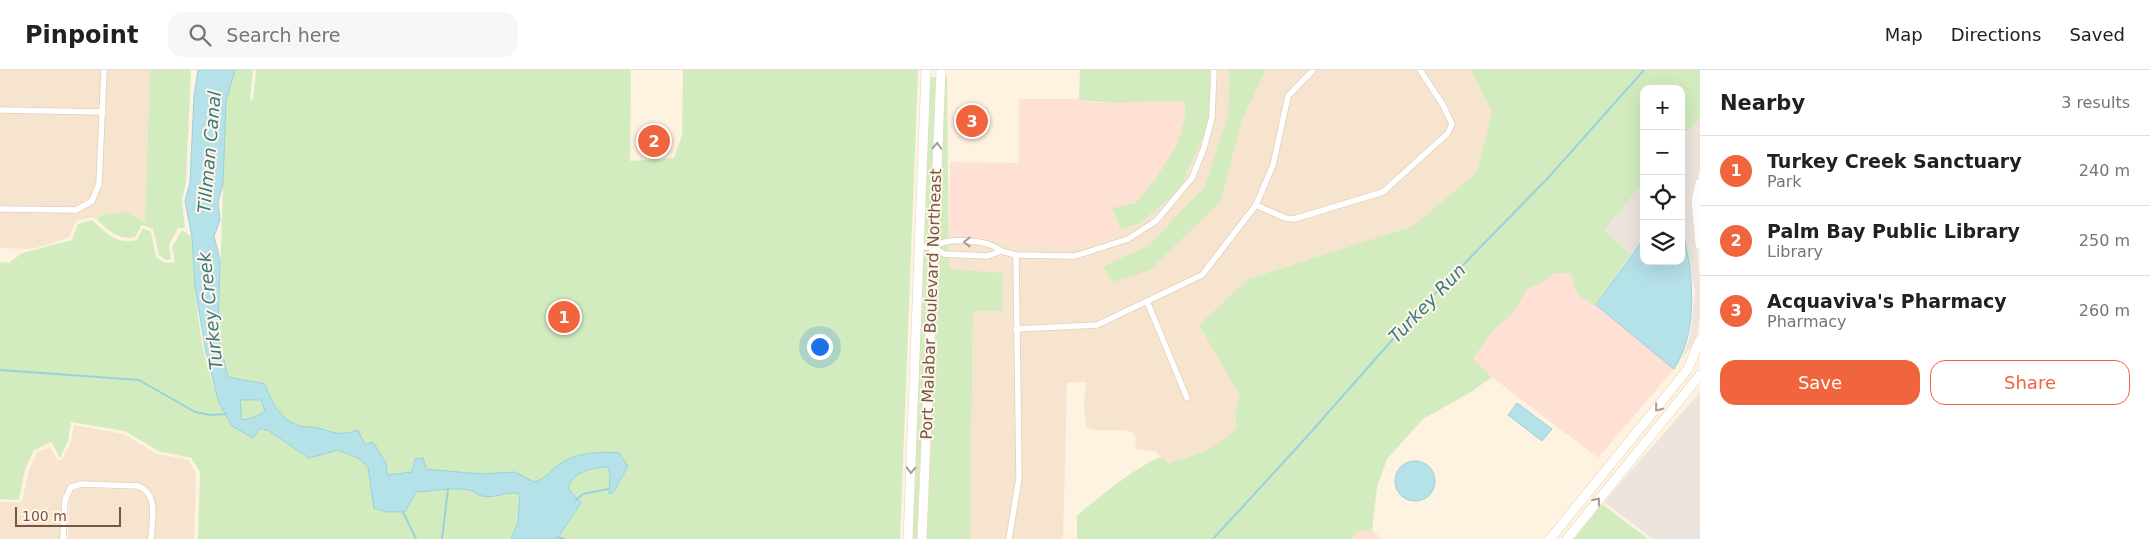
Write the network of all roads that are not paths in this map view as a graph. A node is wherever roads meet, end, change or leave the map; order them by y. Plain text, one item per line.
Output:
1 (104, 70) edge
2 (926, 70) edge
3 (941, 70) edge
4 (1214, 70) edge
5 (1313, 70) edge
6 (1420, 70) edge
7 (0, 110) edge
8 (102, 112) junction
9 (1700, 183) edge
10 (1256, 205) junction
11 (0, 209) edge
12 (1700, 244) edge
13 (918, 247) junction
14 (933, 248) junction
15 (1001, 251) junction
16 (1016, 255) junction
17 (1147, 301) junction
18 (1016, 328) junction
19 (1700, 340) edge
20 (1700, 375) edge
21 (1187, 398) dead end
22 (64, 539) edge
23 (151, 539) edge
24 (908, 539) edge
25 (922, 539) edge
26 (1009, 539) edge
27 (1550, 539) edge
28 (1567, 539) edge

1 - 8 street
2 - 13 street, Port Malabar Boulevard Northeast
14 -> 3 street, Port Malabar Boulevard Northeast
4 - 16 street
5 - 10 street
6 - 10 street
7 - 8 street
8 - 11 street
9 - 12 street
10 - 17 street
13 - 14 street
13 -> 24 street, Port Malabar Boulevard Northeast
14 - 15 street
15 -> 14 street
14 - 25 street, Port Malabar Boulevard Northeast
15 - 16 street
16 - 18 street
17 - 18 street
17 - 21 street
18 - 26 street
19 -> 27 street
28 -> 20 street
22 - 23 street

